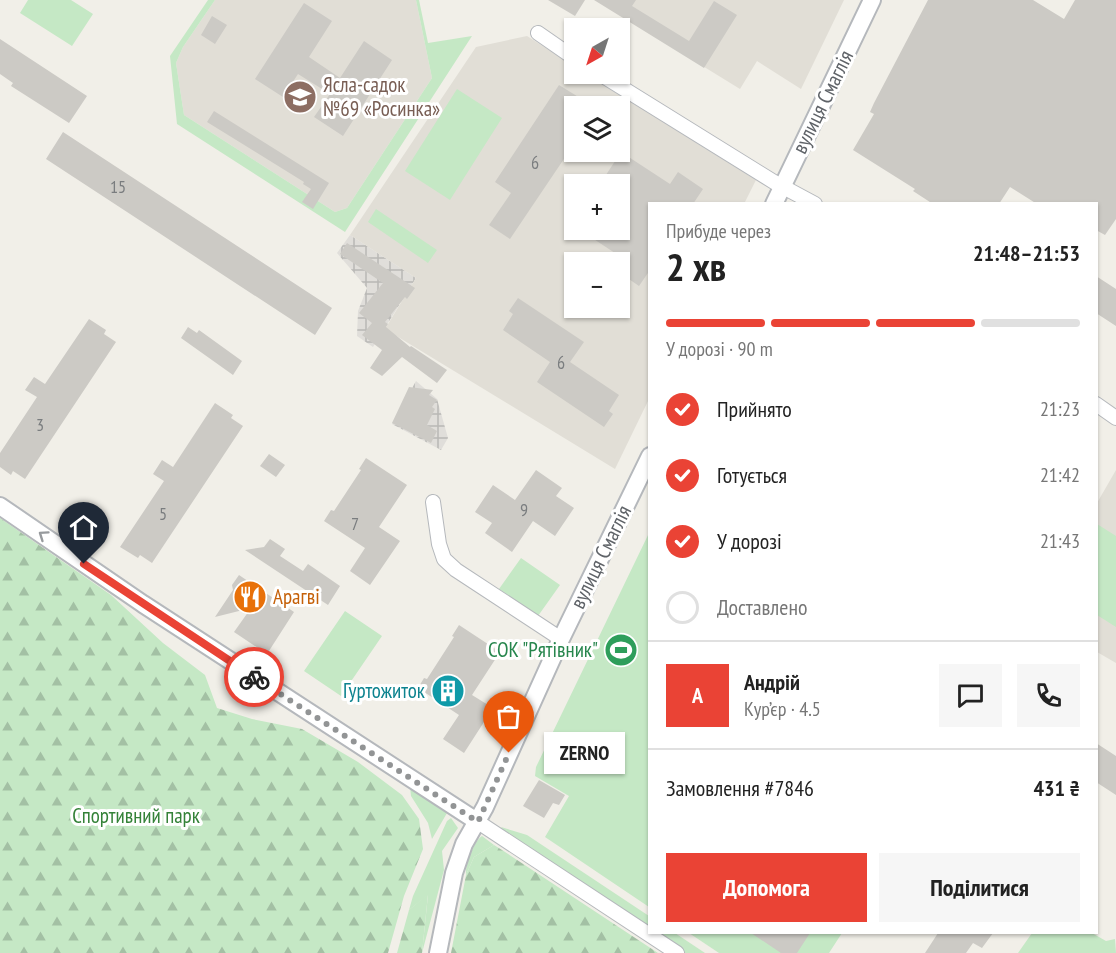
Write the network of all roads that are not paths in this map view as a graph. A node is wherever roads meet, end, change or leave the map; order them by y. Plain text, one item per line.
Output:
1 (872, 0) edge
2 (538, 33) dead end
3 (564, 51) edge
4 (616, 84) edge
5 (782, 187) junction
6 (775, 202) edge
7 (811, 202) edge
8 (1098, 405) edge
9 (1116, 418) edge
10 (648, 460) edge
11 (433, 502) dead end
12 (0, 506) edge
13 (561, 639) junction
14 (478, 822) junction
15 (648, 934) edge
16 (648, 934) edge
17 (438, 953) edge
18 (677, 953) edge

1 - 5 street, вулиця Смаглія
2 - 3 street
4 - 5 street
5 - 6 street, вулиця Смаглія
5 - 7 street
8 - 9 street
10 - 13 street, вулиця Смаглія
11 - 13 street
14 -> 12 street
13 - 14 street, вулиця Смаглія
14 - 15 street
14 - 17 street, вулиця Смаглія
16 - 18 street

